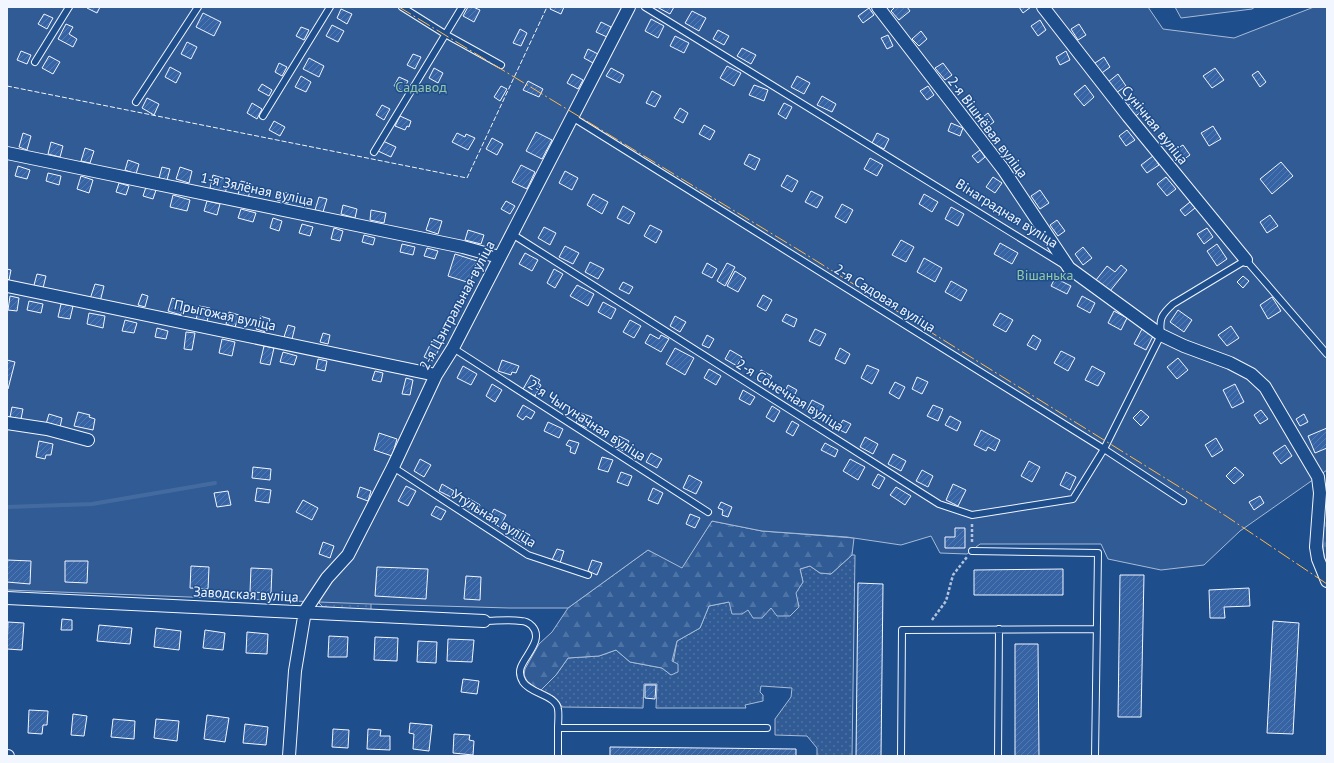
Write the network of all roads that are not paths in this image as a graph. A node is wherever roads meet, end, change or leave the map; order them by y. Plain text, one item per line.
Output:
1 (69, 7) edge
2 (198, 7) edge
3 (330, 7) edge
4 (402, 7) edge
5 (462, 7) edge
6 (629, 7) edge
7 (645, 7) edge
8 (878, 7) edge
9 (1043, 7) edge
10 (445, 34) junction
11 (35, 62) dead end
12 (501, 66) dead end
13 (136, 102) dead end
14 (264, 116) dead end
15 (572, 117) junction
16 (374, 152) dead end
17 (7, 153) edge
18 (512, 234) junction
19 (499, 257) junction
20 (1246, 260) junction
21 (1069, 268) junction
22 (7, 286) edge
23 (1161, 335) junction
24 (453, 348) junction
25 (1327, 354) edge
26 (436, 375) junction
27 (7, 423) edge
28 (88, 440) dead end
29 (1104, 449) junction
30 (393, 467) junction
31 (1183, 501) dead end
32 (708, 512) dead end
33 (972, 551) road end
34 (588, 575) dead end
35 (1327, 581) edge
36 (7, 598) edge
37 (305, 611) junction
38 (484, 621) joint
39 (999, 629) junction
40 (1097, 630) junction
41 (558, 728) junction
42 (767, 728) dead end
43 (289, 756) edge
44 (558, 756) edge
45 (901, 756) edge
46 (998, 756) edge
47 (1095, 756) edge

1 - 11 lane
2 - 13 lane
3 - 14 lane
4 - 10 lane
5 - 10 lane
6 - 15 street, 2-я Цэнтральная вуліца
7 - 21 lane, Вінаградная вуліца
8 - 21 street, 2-я Вішнёвая вуліца
9 - 20 street, Сунічная вуліца
10 - 12 lane
10 - 16 lane
15 - 18 street, 2-я Цэнтральная вуліца
15 - 29 lane, 2-я Садовая вуліца
17 - 19 street, 1-я Зялёная вуліца
18 - 19 street, 2-я Цэнтральная вуліца
18 - 29 lane, 2-я Сонечная вуліца
19 - 24 street, 2-я Цэнтральная вуліца
20 - 23 lane
20 - 25 lane
21 - 23 street, Вінаградная вуліца
22 - 26 street, Прыгожая вуліца
23 - 29 lane
23 - 35 street, Вінаградная вуліца
24 - 26 street, 2-я Цэнтральная вуліца
24 - 32 lane, 2-я Чыгуначная вуліца
26 - 30 street, 2-я Цэнтральная вуліца
27 - 28 street
29 - 31 lane, 2-я Садовая вуліца
30 - 34 lane, Утульная вуліца
30 - 37 street, 2-я Цэнтральная вуліца
33 - 40 lane
36 - 37 street, Заводская вуліца
37 - 38 street, Заводская вуліца
37 - 43 street
38 - 41 lane
39 - 40 lane
39 - 45 lane
39 - 46 lane
40 - 47 lane
41 - 42 lane
41 - 44 lane

